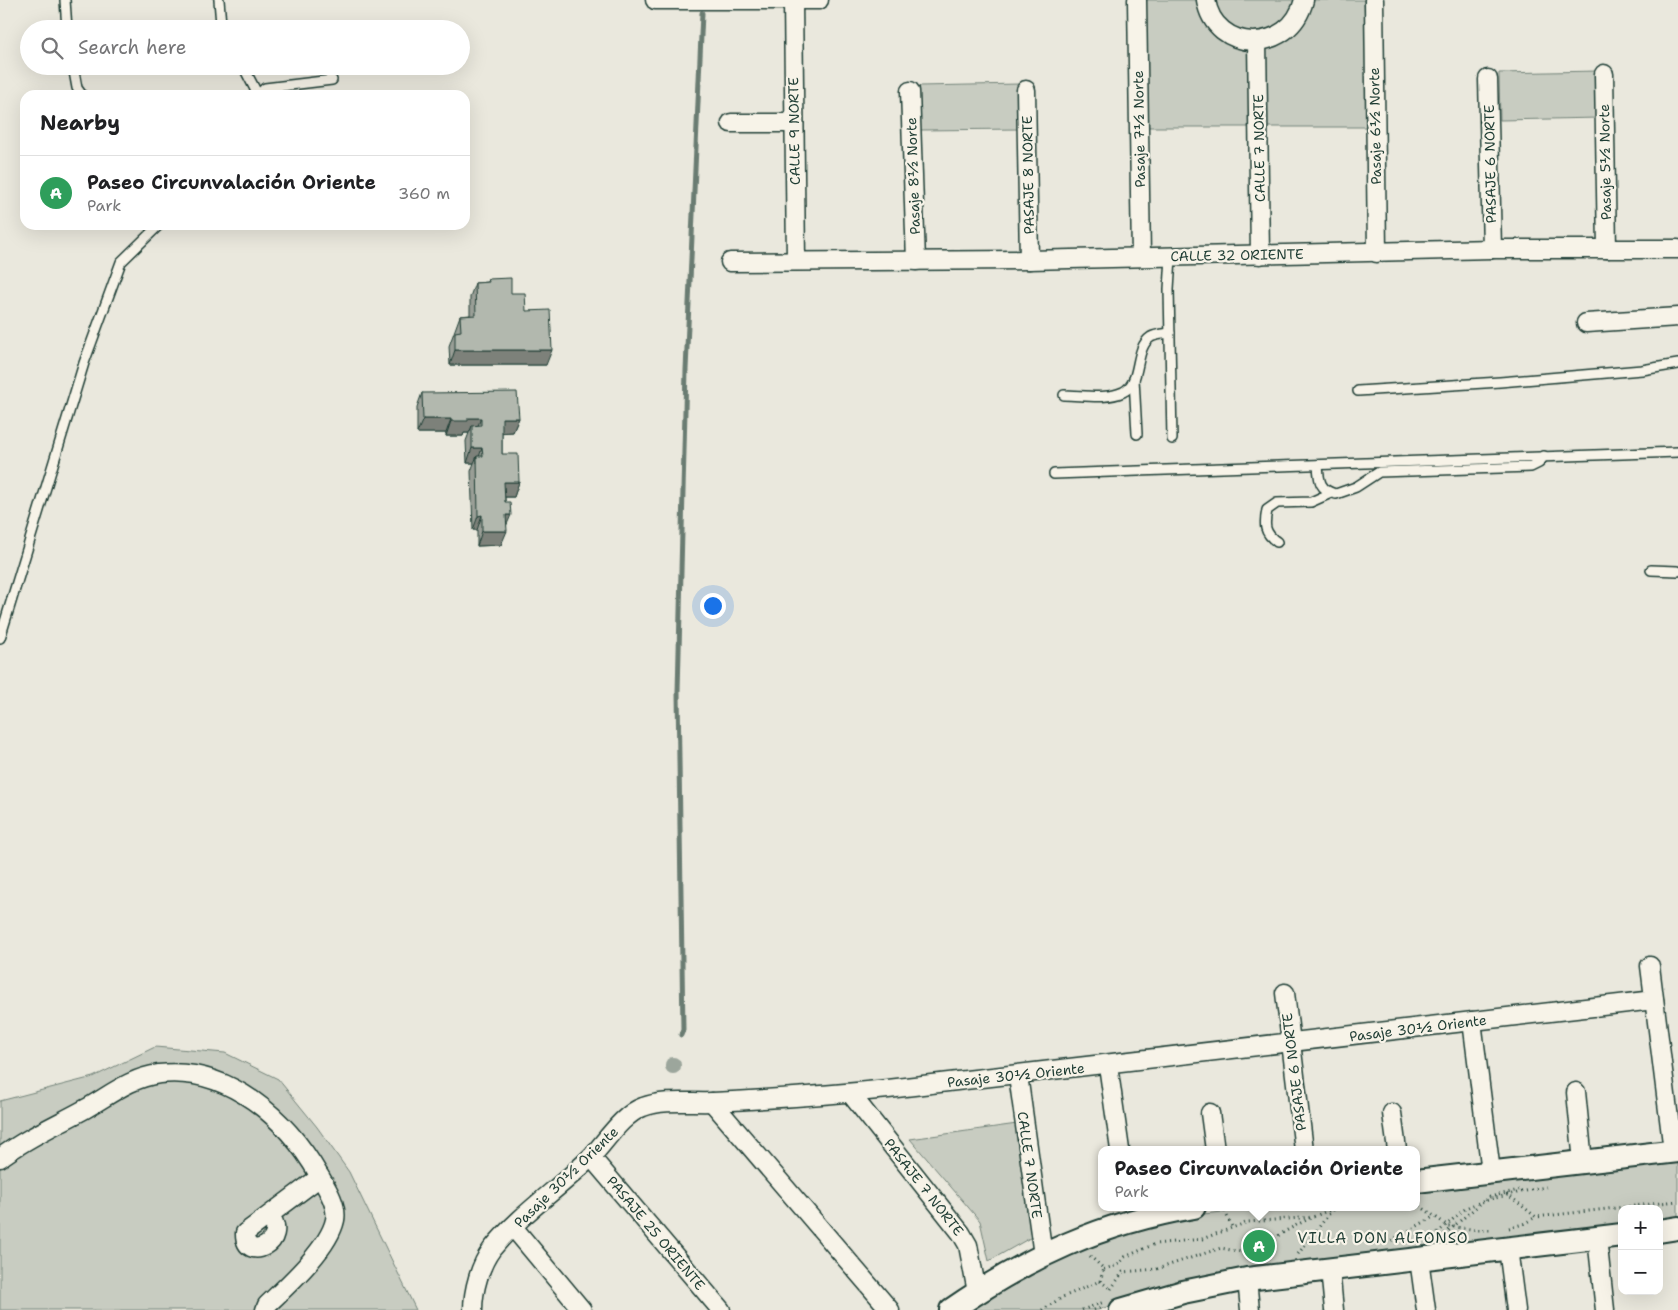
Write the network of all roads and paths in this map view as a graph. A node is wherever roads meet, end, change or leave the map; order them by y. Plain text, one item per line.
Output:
1 (65, 0) edge
2 (219, 0) edge
3 (656, 0) edge
4 (819, 0) edge
5 (1137, 0) edge
6 (1206, 0) edge
7 (1304, 0) edge
8 (1374, 0) edge
9 (792, 1) edge
10 (66, 20) edge
11 (221, 20) edge
12 (1257, 41) junction
13 (1604, 74) dead end
14 (75, 75) edge
15 (248, 75) edge
16 (1488, 79) dead end
17 (332, 80) dead end
18 (78, 90) edge
19 (255, 90) edge
20 (263, 90) edge
21 (1026, 90) dead end
22 (910, 91) dead end
23 (794, 122) junction
24 (730, 123) dead end
25 (154, 230) edge
26 (1492, 249) junction
27 (1607, 249) junction
28 (1678, 249) edge
29 (1377, 253) junction
30 (1260, 255) junction
31 (1141, 257) junction
32 (1171, 257) junction
33 (1029, 260) junction
34 (796, 261) junction
35 (916, 261) junction
36 (730, 262) dead end
37 (1678, 316) edge
38 (1586, 322) dead end
39 (1170, 333) junction
40 (1678, 364) edge
41 (1134, 378) junction
42 (1358, 391) dead end
43 (1064, 395) dead end
44 (1136, 434) dead end
45 (1172, 439) dead end
46 (1678, 452) edge
47 (1544, 456) junction
48 (1318, 465) junction
49 (1054, 474) dead end
50 (1331, 493) junction
51 (1278, 542) dead end
52 (1650, 570) dead end
53 (1678, 571) edge
54 (0, 638) edge
55 (1650, 966) dead end
56 (1285, 993) dead end
57 (1654, 1000) junction
58 (1472, 1021) junction
59 (1290, 1044) junction
60 (1108, 1065) junction
61 (1018, 1075) junction
62 (1576, 1092) dead end
63 (850, 1093) junction
64 (712, 1102) junction
65 (1210, 1113) dead end
66 (1392, 1113) dead end
67 (1119, 1146) edge
68 (1214, 1146) edge
69 (1303, 1146) edge
70 (1396, 1146) edge
71 (1676, 1151) edge
72 (591, 1157) junction
73 (0, 1158) edge
74 (1583, 1162) junction
75 (1491, 1172) junction
76 (320, 1177) junction
77 (1420, 1181) edge
78 (1552, 1182) dead end
79 (1678, 1201) edge
80 (1482, 1203) junction
81 (1420, 1207) edge
82 (1466, 1208) dead end
83 (1157, 1211) edge
84 (1225, 1211) edge
85 (1327, 1211) edge
86 (1332, 1211) edge
87 (1130, 1214) edge
88 (269, 1215) dead end
89 (1435, 1216) junction
90 (1314, 1217) junction
91 (1536, 1217) junction
92 (1453, 1226) junction
93 (513, 1227) junction
94 (1232, 1227) junction
95 (1678, 1228) edge
96 (1663, 1230) edge
97 (1618, 1235) edge
98 (1503, 1236) junction
99 (1597, 1238) junction
100 (1381, 1247) dead end
101 (1423, 1251) junction
102 (1298, 1254) dead end
103 (1258, 1255) junction
104 (1043, 1256) junction
105 (1118, 1264) junction
106 (1330, 1269) junction
107 (1251, 1270) junction
108 (1124, 1272) junction
109 (1100, 1281) junction
110 (977, 1292) junction
111 (1159, 1304) edge
112 (473, 1307) edge
113 (1116, 1307) edge
114 (265, 1310) edge
115 (582, 1310) edge
116 (721, 1310) edge
117 (890, 1310) edge
118 (951, 1310) edge
119 (1042, 1310) edge
120 (1094, 1310) edge
121 (1250, 1310) edge
122 (1334, 1310) edge
123 (1426, 1310) edge
124 (1516, 1310) edge
125 (1605, 1310) edge

1 - 10 lane
2 - 11 lane
3 - 9 street
4 - 9 street
5 - 31 street, Pasaje 7½ Norte
6 - 12 street
7 - 12 street
8 - 29 street, Pasaje 6½ Norte
9 - 23 street, CALLE 9 NORTE
12 - 30 street, CALLE 7 NORTE
13 - 27 street, Pasaje 5½ Norte
14 - 18 lane
15 - 19 lane
16 - 26 street, PASAJE 6 NORTE
17 - 20 lane
21 - 33 street, PASAJE 8 NORTE
22 - 35 street, Pasaje 8½ Norte
23 - 24 street
23 - 34 street, CALLE 9 NORTE
25 - 54 lane
26 - 27 street, CALLE 32 ORIENTE
26 - 29 street, CALLE 32 ORIENTE
27 - 28 street, CALLE 32 ORIENTE
29 - 30 street, CALLE 32 ORIENTE
30 - 32 street, CALLE 32 ORIENTE
31 - 32 street, CALLE 32 ORIENTE
31 - 33 street, CALLE 32 ORIENTE
32 - 39 lane
33 - 35 street, CALLE 32 ORIENTE
34 - 35 street, CALLE 32 ORIENTE
34 - 36 street, CALLE 32 ORIENTE
37 - 38 street
39 - 41 lane
39 - 45 lane
40 - 42 lane
41 - 43 lane
41 - 44 lane
46 - 47 lane
47 - 48 lane
47 - 50 lane
48 - 49 lane
48 - 50 lane
50 - 51 lane
52 - 53 lane
55 - 57 street
56 - 59 street, PASAJE 6 NORTE
57 - 58 street, Pasaje 30½ Oriente
57 - 71 street
58 - 59 street, Pasaje 30½ Oriente
58 - 75 street
59 - 60 street, Pasaje 30½ Oriente
59 - 69 street, PASAJE 6 NORTE
60 - 61 street, Pasaje 30½ Oriente
60 - 67 street
61 - 63 street, Pasaje 30½ Oriente
61 - 104 street, CALLE 7 NORTE
62 - 74 street
63 - 64 street, Pasaje 30½ Oriente
63 - 110 street, PASAJE 7 NORTE
64 - 72 street, Pasaje 30½ Oriente
64 - 117 street
65 - 68 street
66 - 70 street
71 - 74 street
72 - 93 street, Pasaje 30½ Oriente
72 - 116 street, PASAJE 25 ORIENTE
73 - 76 street
74 - 75 street
75 - 77 street
76 - 88 street
76 - 114 street
78 - 80 path
79 - 91 path
80 - 82 path
80 - 91 path
80 - 92 path
81 - 89 path
83 - 87 street
84 - 94 path
85 - 90 path
86 - 102 path
87 - 104 street
89 - 92 path
89 - 100 path
90 - 94 path
90 - 103 path
91 - 98 path
92 - 98 path
92 - 101 path
93 - 112 street, Pasaje 30½ Oriente
93 - 115 street
94 - 105 path
95 - 96 street
97 - 99 street
98 - 99 street
98 - 101 street
98 - 124 street
99 - 125 street
101 - 106 street
101 - 123 street
103 - 107 path
103 - 108 path
104 - 110 street
105 - 108 path
105 - 109 path
106 - 107 street
106 - 122 street
107 - 111 street
107 - 121 street
108 - 109 path
109 - 119 path
110 - 118 street
111 - 113 street
113 - 120 path

